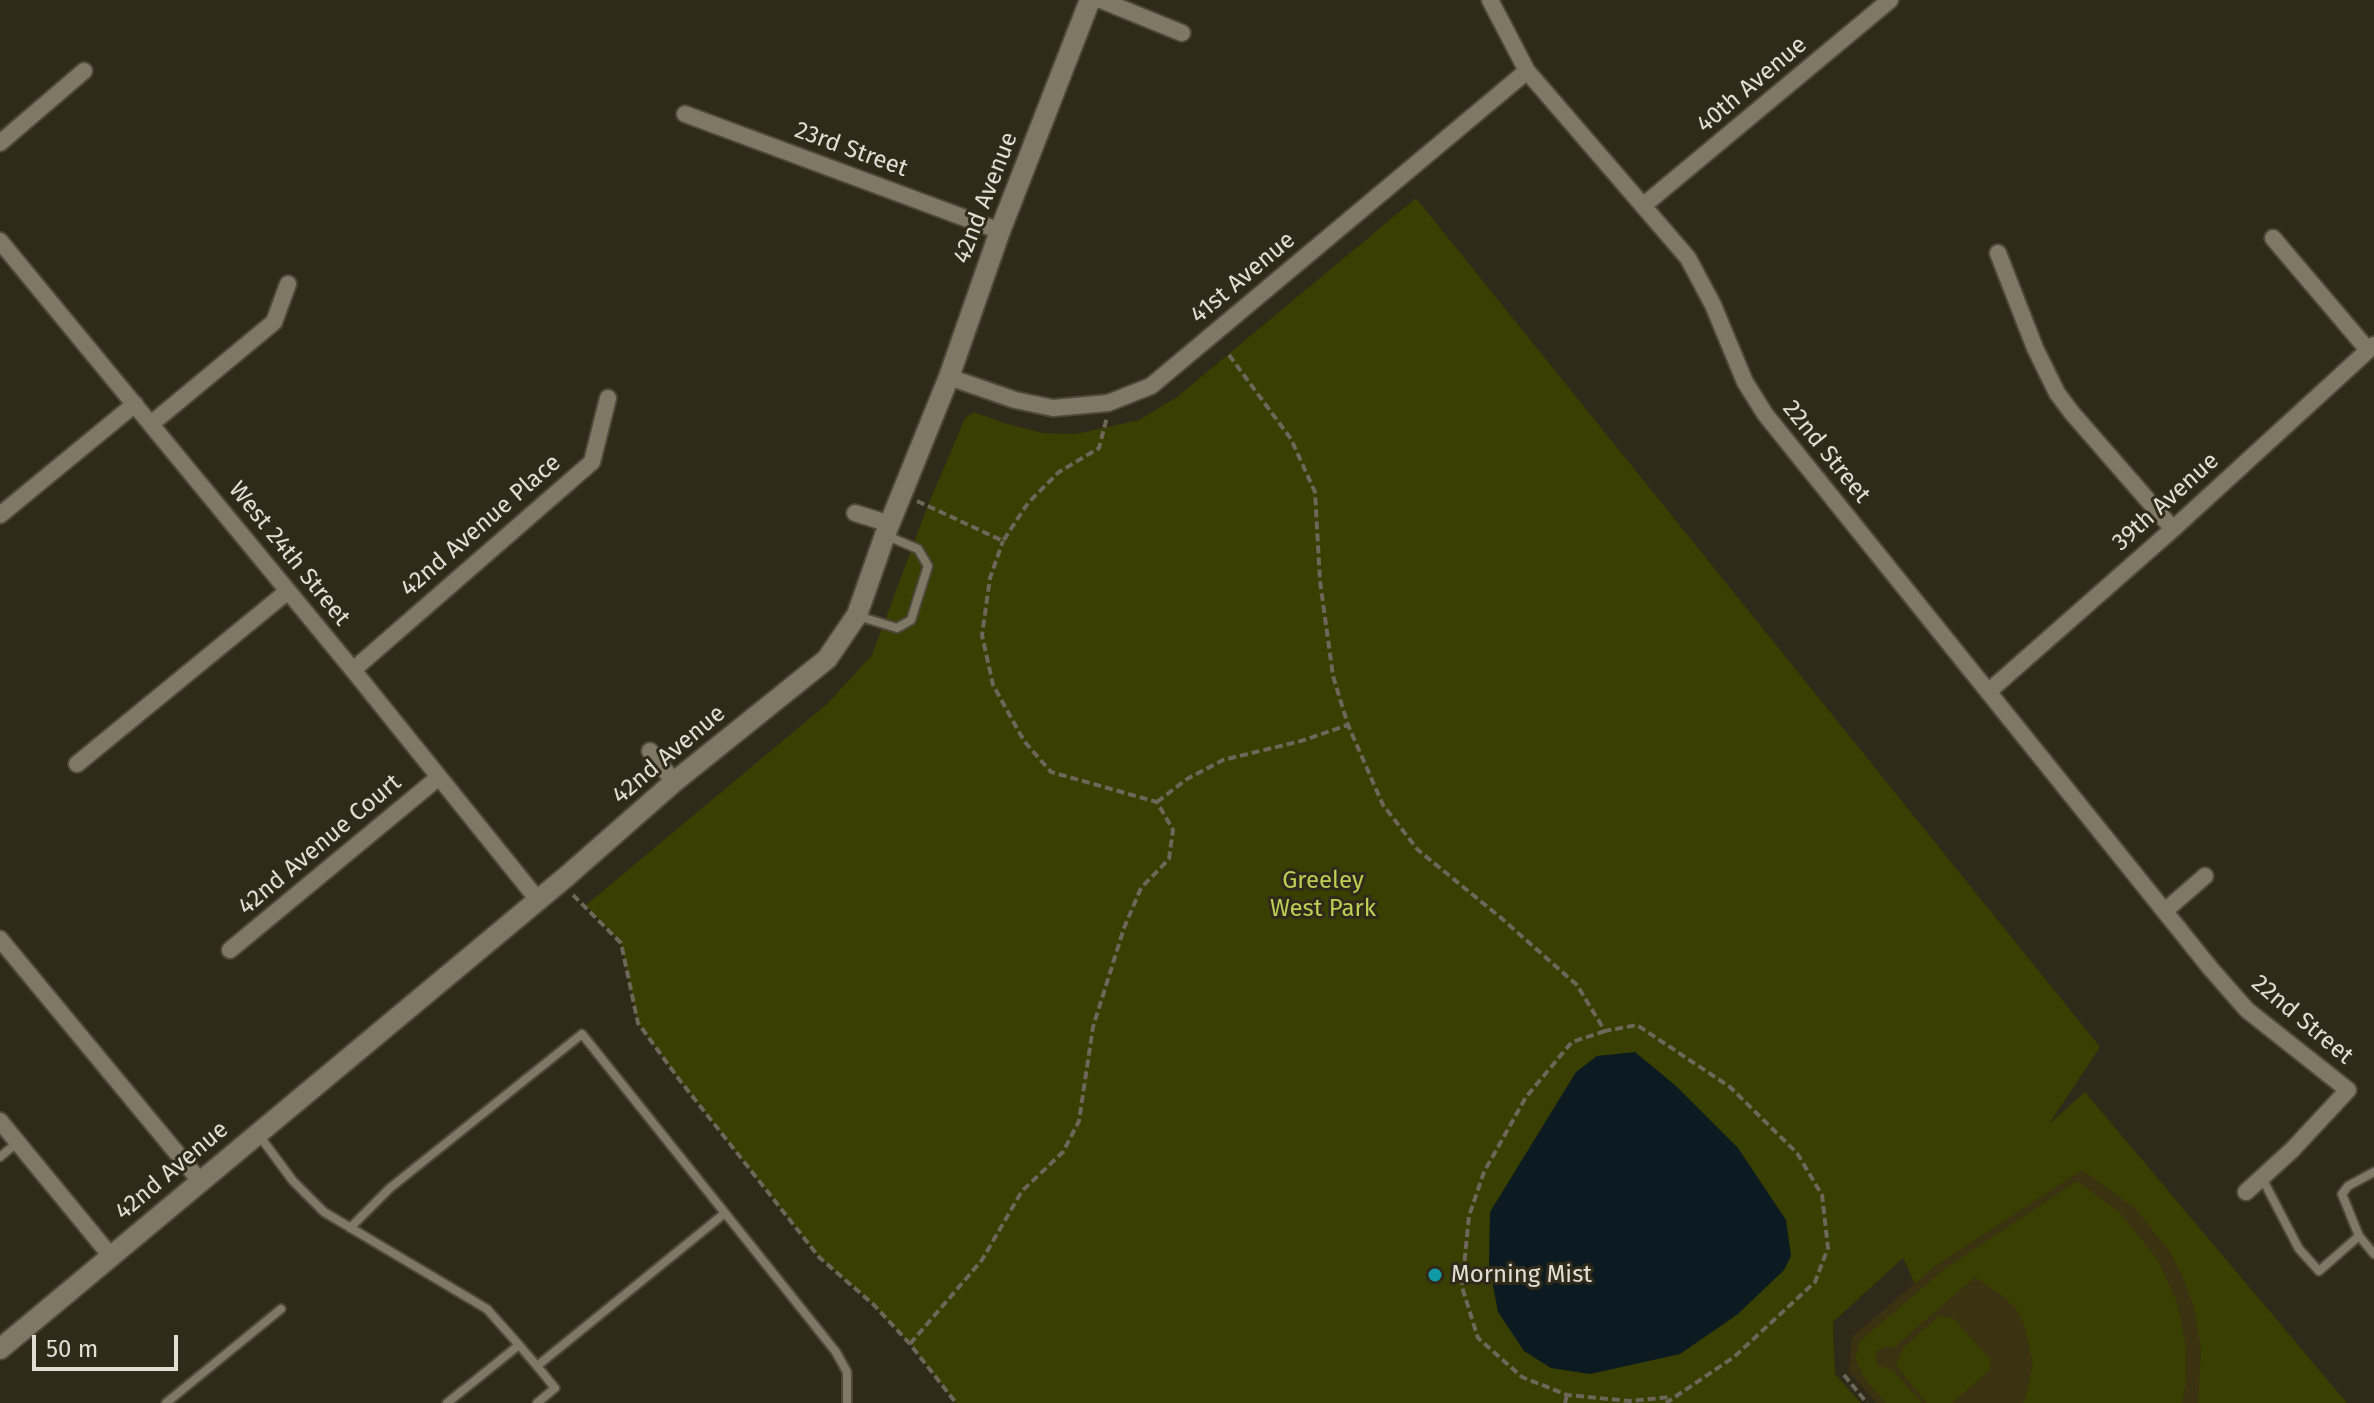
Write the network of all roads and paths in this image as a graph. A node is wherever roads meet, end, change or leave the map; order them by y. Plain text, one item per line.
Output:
1 (1090, 0) edge
2 (1101, 0) edge
3 (1490, 0) edge
4 (1890, 0) edge
5 (1182, 33) dead end
6 (84, 71) dead end
7 (1527, 71) junction
8 (685, 114) dead end
9 (0, 143) edge
10 (1644, 205) junction
11 (1000, 231) junction
12 (2273, 238) dead end
13 (0, 241) edge
14 (1998, 253) dead end
15 (288, 284) dead end
16 (2371, 347) edge
17 (1229, 355) dead end
18 (949, 377) junction
19 (608, 398) dead end
20 (1108, 403) junction
21 (135, 404) junction
22 (151, 424) junction
23 (902, 494) junction
24 (855, 513) dead end
25 (0, 515) edge
26 (887, 529) junction
27 (2173, 529) junction
28 (1003, 541) junction
29 (288, 591) junction
30 (857, 615) junction
31 (353, 670) junction
32 (1988, 692) junction
33 (1348, 725) junction
34 (650, 751) dead end
35 (77, 764) dead end
36 (439, 777) junction
37 (674, 782) junction
38 (1157, 802) junction
39 (2205, 876) dead end
40 (559, 883) junction
41 (538, 900) junction
42 (2166, 910) junction
43 (0, 939) edge
44 (230, 950) dead end
45 (1605, 1031) junction
46 (0, 1121) edge
47 (258, 1133) junction
48 (18, 1142) junction
49 (0, 1157) edge
50 (2374, 1172) edge
51 (2262, 1177) junction
52 (200, 1181) junction
53 (2246, 1192) dead end
54 (725, 1213) junction
55 (350, 1228) junction
56 (2359, 1236) junction
57 (2374, 1254) edge
58 (110, 1255) junction
59 (281, 1309) dead end
60 (910, 1344) junction
61 (519, 1345) junction
62 (0, 1349) edge
63 (537, 1366) junction
64 (1844, 1375) dead end
65 (1567, 1395) junction
66 (1672, 1397) junction
67 (166, 1403) edge
68 (447, 1403) edge
69 (537, 1403) edge
70 (847, 1403) edge
71 (956, 1403) edge
72 (1565, 1403) edge
73 (1666, 1403) edge
74 (1867, 1403) edge

1 - 11 street, 42nd Avenue
2 - 5 street
3 - 7 street, 22nd Street
4 - 10 street, 40th Avenue
6 - 9 street
7 - 10 street, 22nd Street
7 - 20 street, 41st Avenue
8 - 11 street, 23rd Street
10 - 32 street, 22nd Street
11 - 18 street, 42nd Avenue
12 - 16 street
13 - 21 street, West 24th Street
14 - 27 street
15 - 22 street
16 - 27 street, 39th Avenue
17 - 33 path
18 - 20 street, 41st Avenue
18 - 23 street, 42nd Avenue
19 - 31 street, 42nd Avenue Place
20 - 28 path
21 - 22 street, West 24th Street
21 - 25 street
22 - 29 street, West 24th Street
23 - 26 street, 42nd Avenue
23 - 28 path
24 - 26 street
26 - 30 street, 42nd Avenue
26 - 30 lane
27 - 32 street, 39th Avenue
28 - 38 path
29 - 31 street, West 24th Street
29 - 35 street
30 - 37 street, 42nd Avenue
31 - 36 street, West 24th Street
32 - 42 street, 22nd Street
33 - 38 path
33 - 45 path
34 - 37 street
36 - 41 street, West 24th Street
36 - 44 street, 42nd Avenue Court
37 - 40 street, 42nd Avenue
38 - 60 path
39 - 42 street
40 - 41 street, 42nd Avenue
40 - 60 path
41 - 47 street, 42nd Avenue
42 - 51 street, 22nd Street
43 - 52 street
45 - 65 path
45 - 66 path
46 - 48 street
47 - 52 street, 42nd Avenue
47 - 55 lane
48 - 49 lane
48 - 58 street
50 - 56 lane
51 - 53 street
51 - 56 lane
52 - 58 street, 42nd Avenue
54 - 55 lane
54 - 63 lane
54 - 70 lane
55 - 61 lane
56 - 57 lane
58 - 62 street, 42nd Avenue
59 - 67 lane
60 - 71 path
61 - 63 lane
61 - 68 lane
63 - 69 lane
64 - 74 path
65 - 66 path
65 - 72 path
66 - 73 path

